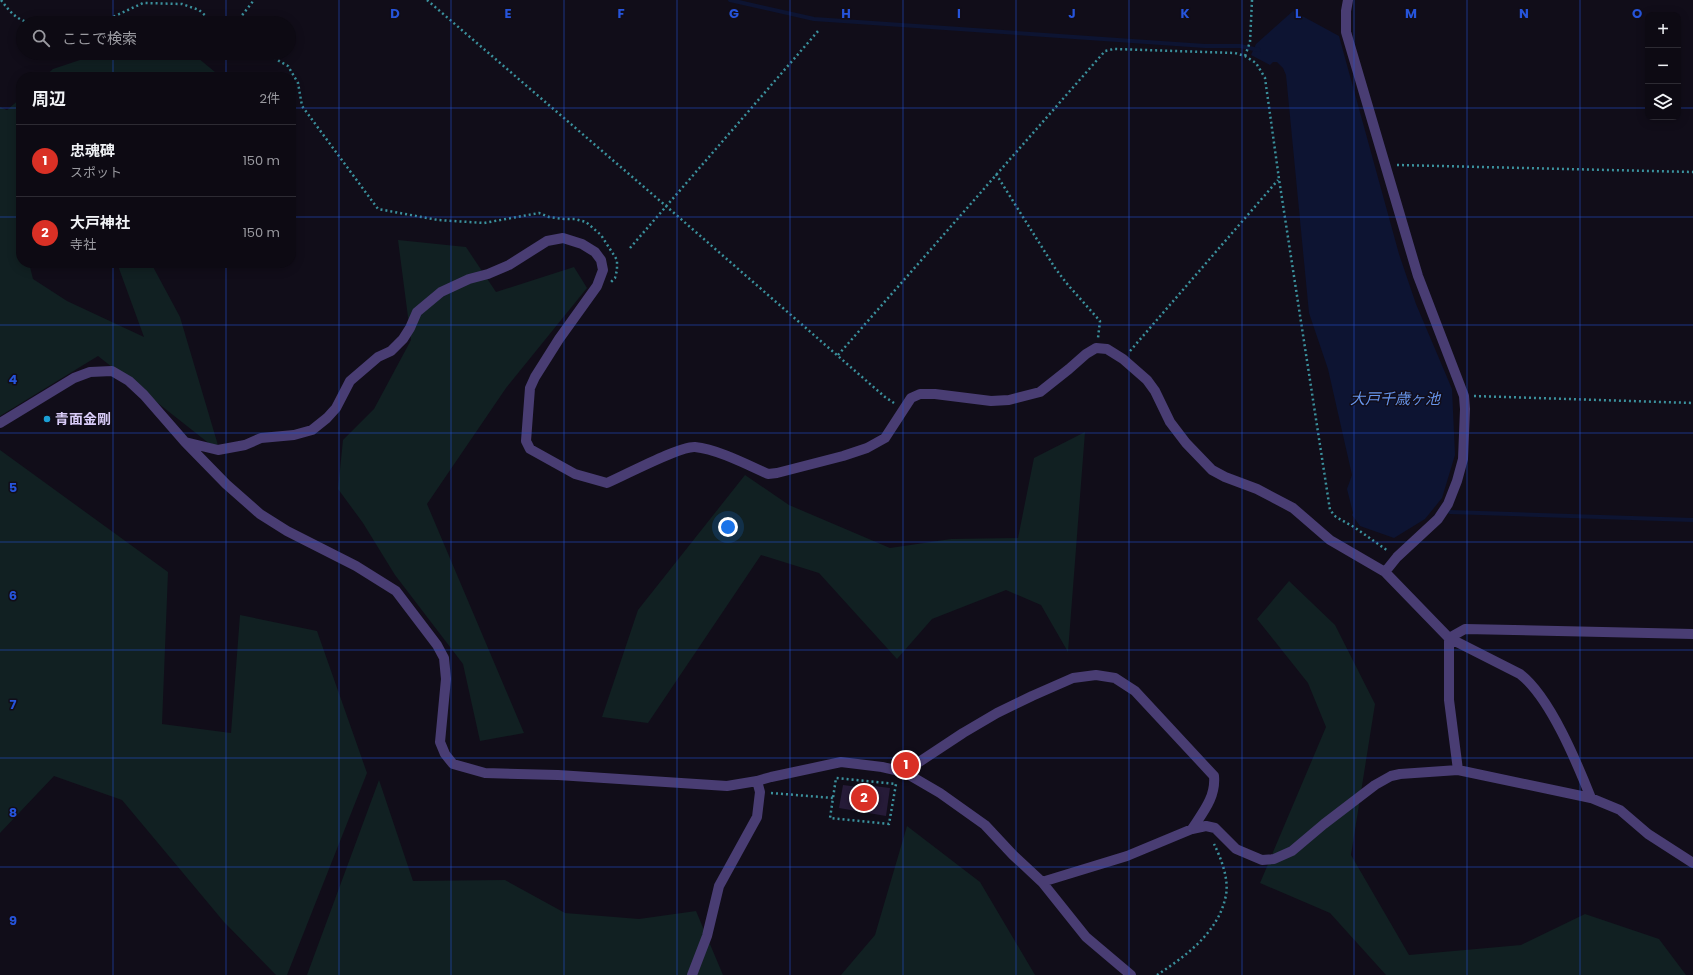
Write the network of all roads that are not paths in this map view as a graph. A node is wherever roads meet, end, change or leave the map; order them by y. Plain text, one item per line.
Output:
1 (1348, 0) edge
2 (0, 423) edge
3 (185, 442) junction
4 (1385, 572) junction
5 (1693, 634) edge
6 (1449, 638) junction
7 (1458, 770) junction
8 (904, 772) junction
9 (757, 781) junction
10 (1591, 798) junction
11 (1192, 829) junction
12 (1693, 863) edge
13 (1042, 882) junction
14 (692, 975) edge
15 (1131, 975) edge

1 - 4 street
2 - 3 street
3 - 4 street
3 - 9 street
4 - 6 street
5 - 6 street
6 - 7 street
6 - 10 street
7 - 10 street
7 - 11 street
8 - 9 street
8 - 11 street
8 - 13 street
9 - 14 street
10 - 12 street
11 - 13 street
13 - 15 street

